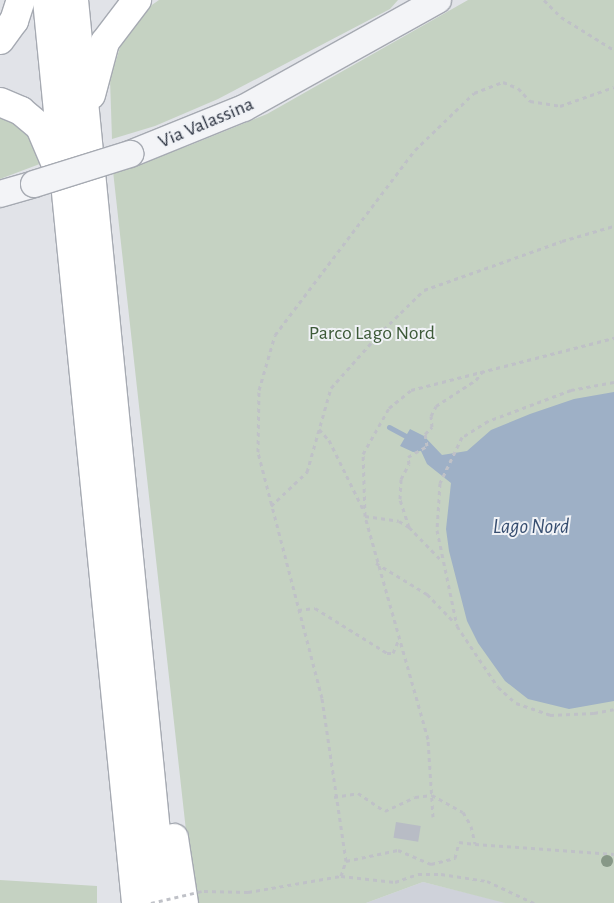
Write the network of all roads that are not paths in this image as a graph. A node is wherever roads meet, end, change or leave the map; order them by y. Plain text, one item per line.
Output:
1 (21, 0) edge
2 (47, 0) edge
3 (74, 0) edge
4 (137, 0) edge
5 (421, 0) edge
6 (438, 0) edge
7 (398, 21) junction
8 (0, 40) edge
9 (0, 102) edge
10 (88, 141) junction
11 (64, 186) junction
12 (0, 194) edge
13 (126, 526) junction
14 (193, 897) edge
15 (136, 903) edge
16 (163, 903) edge

1 - 8 highway
2 - 11 highway
3 - 10 highway
4 - 10 highway
5 - 7 street, Via Valassina
6 - 7 street, Via Valassina
7 - 12 street, Via Valassina, bridge
9 - 11 highway
10 - 13 highway
11 - 15 highway
13 - 14 highway
13 - 16 highway

